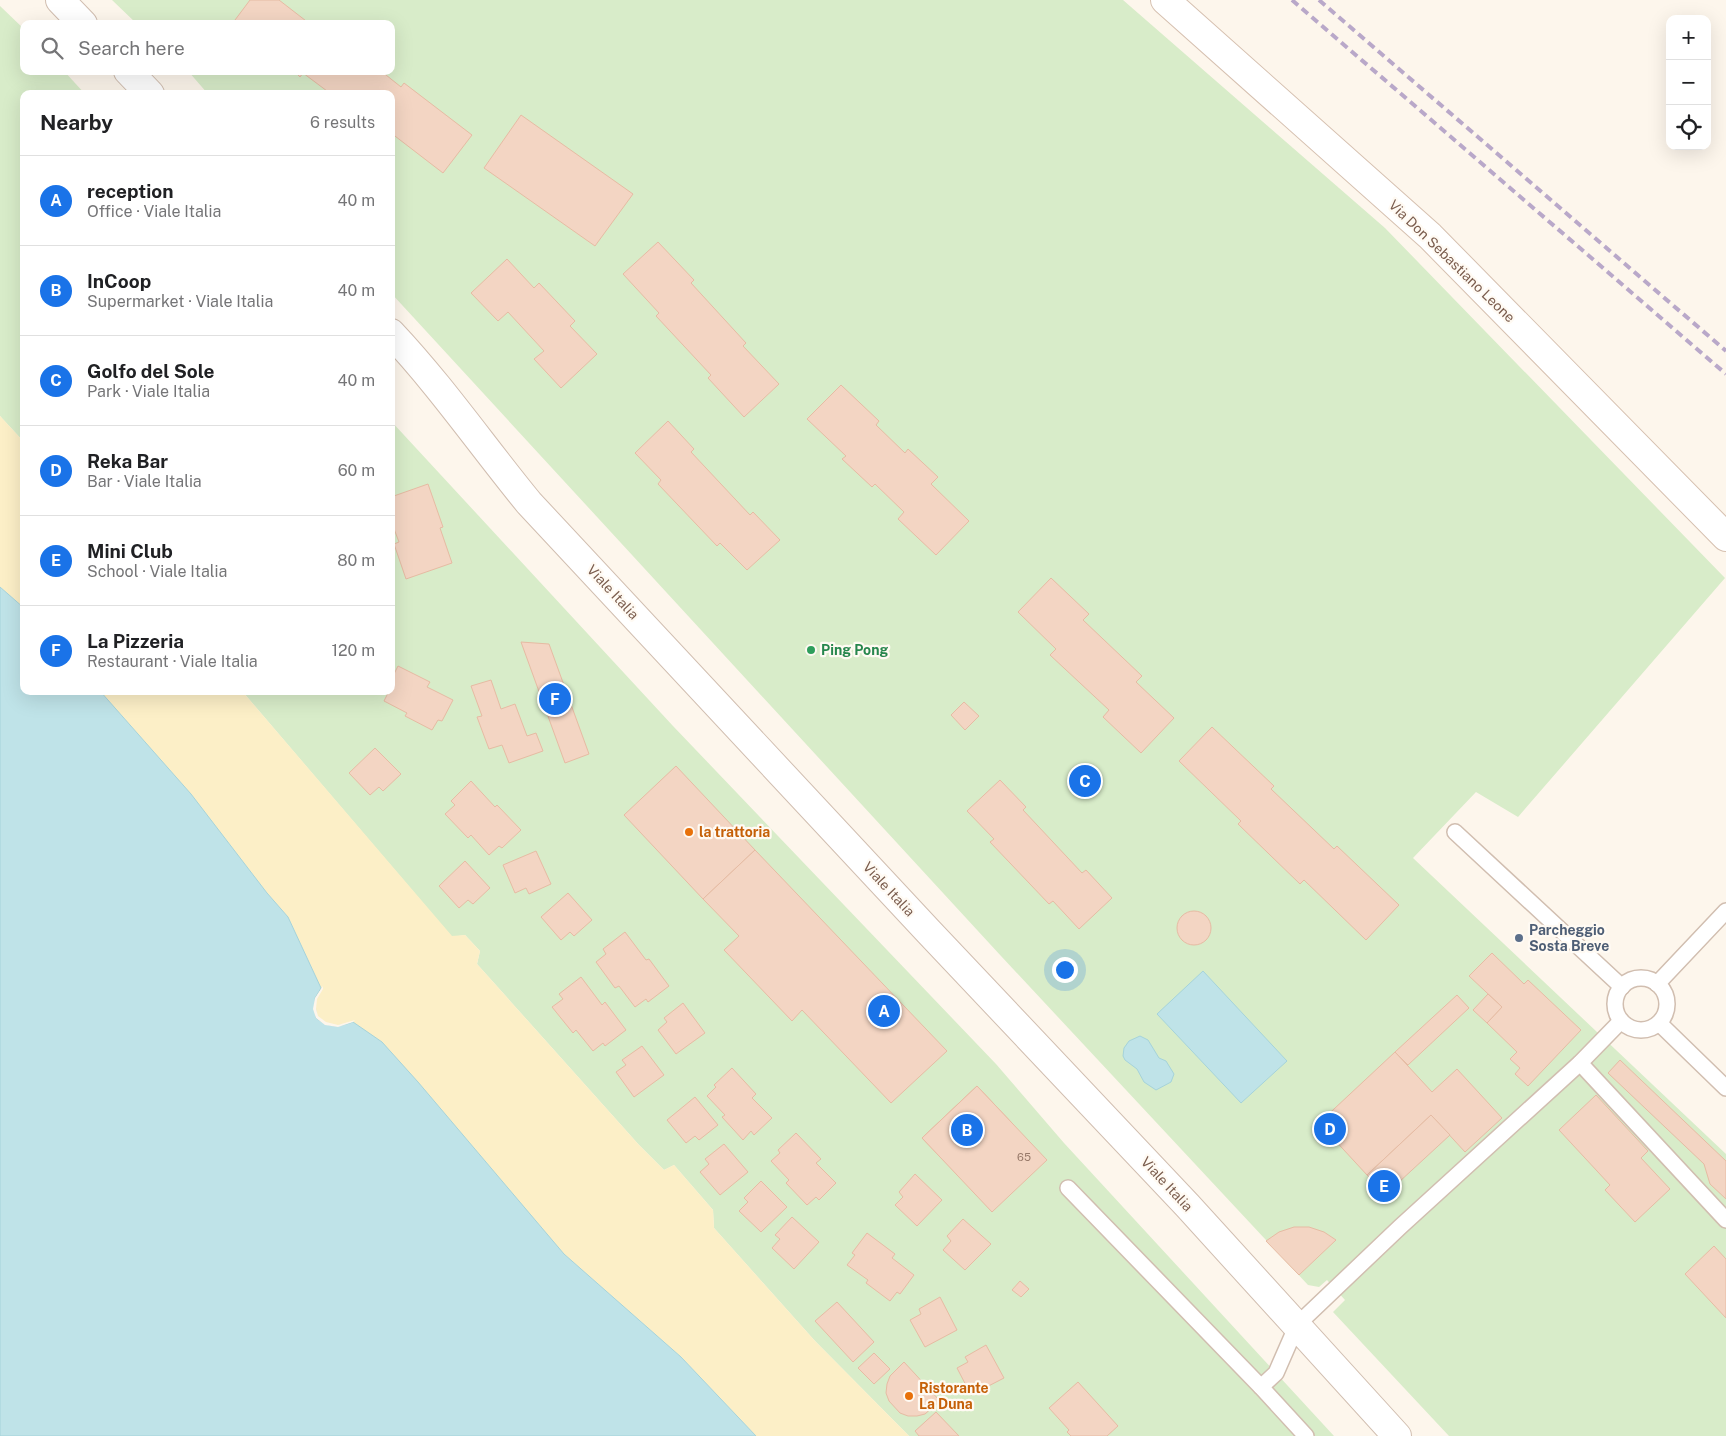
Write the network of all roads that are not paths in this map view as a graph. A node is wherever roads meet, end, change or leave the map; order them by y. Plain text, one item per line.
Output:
1 (60, 0) edge
2 (1164, 0) edge
3 (78, 20) edge
4 (132, 75) edge
5 (146, 90) edge
6 (395, 337) edge
7 (1726, 537) edge
8 (1455, 832) dead end
9 (1726, 911) edge
10 (1657, 984) junction
11 (1622, 986) junction
12 (1621, 1021) junction
13 (1659, 1023) junction
14 (1580, 1063) junction
15 (1726, 1088) edge
16 (1068, 1188) dead end
17 (1726, 1220) edge
18 (1298, 1325) junction
19 (1261, 1387) junction
20 (1306, 1436) edge
21 (1397, 1436) edge

1 - 3 street
2 - 7 street, Via Don Sebastiano Leone
4 - 5 street
6 - 18 street, Viale Italia
8 - 11 lane
9 - 10 lane
10 - 11 lane
10 - 13 lane
11 - 12 lane
12 - 13 lane
12 - 14 lane
13 - 15 lane
14 - 17 lane
14 - 18 lane
16 - 19 lane
18 - 19 lane
18 - 21 street, Viale Italia
19 - 20 lane

